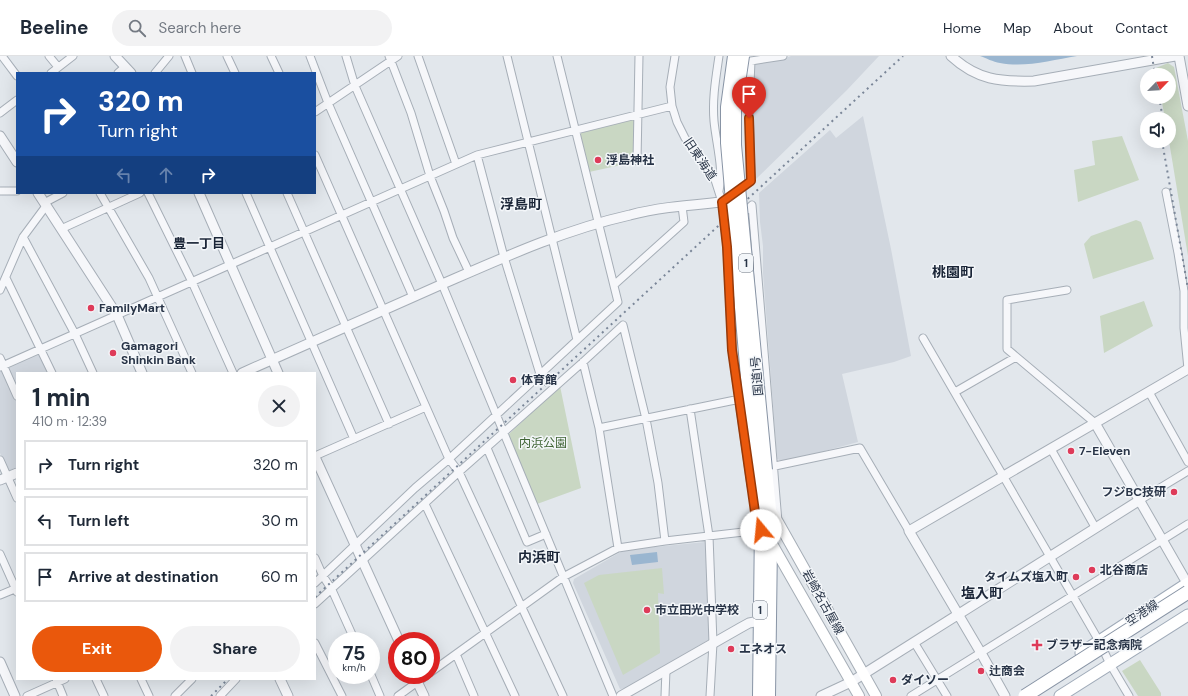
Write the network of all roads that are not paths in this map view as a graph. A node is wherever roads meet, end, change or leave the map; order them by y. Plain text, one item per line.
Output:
1 (2, 56) edge
2 (49, 56) edge
3 (72, 56) edge
4 (115, 56) edge
5 (169, 56) edge
6 (185, 56) edge
7 (227, 56) edge
8 (271, 56) edge
9 (310, 56) edge
10 (346, 56) edge
11 (398, 56) edge
12 (418, 56) edge
13 (507, 56) edge
14 (557, 56) edge
15 (639, 56) edge
16 (675, 56) edge
17 (719, 56) edge
18 (733, 56) edge
19 (783, 56) edge
20 (951, 56) edge
21 (1175, 56) edge
22 (1179, 56) edge
23 (390, 58) edge
24 (747, 58) edge
25 (58, 67) junction
26 (125, 71) edge
27 (52, 72) edge
28 (156, 72) edge
29 (192, 72) edge
30 (235, 72) edge
31 (279, 72) edge
32 (16, 75) edge
33 (354, 86) junction
34 (16, 101) edge
35 (328, 103) junction
36 (672, 106) junction
37 (1188, 106) edge
38 (316, 111) edge
39 (0, 113) edge
40 (638, 115) junction
41 (575, 131) junction
42 (0, 136) edge
43 (529, 142) junction
44 (477, 155) junction
45 (316, 157) edge
46 (16, 160) edge
47 (637, 161) dead end
48 (456, 164) junction
49 (430, 176) junction
50 (400, 189) junction
51 (0, 191) edge
52 (719, 191) junction
53 (16, 192) edge
54 (1166, 192) dead end
55 (39, 194) edge
56 (62, 194) edge
57 (101, 194) edge
58 (138, 194) edge
59 (148, 194) edge
60 (199, 194) edge
61 (246, 194) edge
62 (287, 194) edge
63 (371, 202) junction
64 (722, 202) junction
65 (45, 205) junction
66 (682, 206) junction
67 (108, 208) junction
68 (342, 215) junction
69 (598, 223) junction
70 (725, 227) junction
71 (61, 229) junction
72 (304, 232) junction
73 (23, 238) junction
74 (552, 238) junction
75 (756, 245) junction
76 (270, 247) junction
77 (727, 247) junction
78 (504, 256) junction
79 (231, 265) junction
80 (469, 272) junction
81 (6, 278) junction
82 (192, 282) junction
83 (442, 284) junction
84 (614, 285) junction
85 (0, 290) edge
86 (1067, 290) dead end
87 (157, 297) junction
88 (413, 297) junction
89 (383, 310) junction
90 (117, 315) junction
91 (346, 327) junction
92 (76, 334) junction
93 (923, 338) dead end
94 (577, 340) junction
95 (312, 342) junction
96 (41, 349) junction
97 (1016, 357) junction
98 (0, 358) edge
99 (272, 360) junction
100 (583, 362) junction
101 (2, 366) edge
102 (1188, 369) edge
103 (52, 372) edge
104 (93, 372) edge
105 (142, 372) edge
106 (192, 372) edge
107 (233, 372) edge
108 (244, 372) edge
109 (278, 372) edge
110 (540, 374) junction
111 (955, 392) junction
112 (1149, 392) junction
113 (16, 394) edge
114 (740, 399) junction
115 (426, 407) junction
116 (690, 409) junction
117 (496, 415) junction
118 (646, 419) junction
119 (1096, 423) junction
120 (389, 424) junction
121 (599, 428) junction
122 (503, 433) junction
123 (354, 439) junction
124 (487, 448) junction
125 (1051, 449) junction
126 (316, 456) edge
127 (316, 458) edge
128 (449, 459) junction
129 (0, 460) edge
130 (1188, 462) edge
131 (765, 469) junction
132 (1188, 471) edge
133 (459, 472) junction
134 (16, 473) edge
135 (1004, 476) junction
136 (4, 478) edge
137 (16, 496) edge
138 (1140, 500) junction
139 (425, 504) junction
140 (770, 509) junction
141 (778, 522) junction
142 (1188, 524) edge
143 (761, 527) junction
144 (1095, 527) junction
145 (909, 531) junction
146 (546, 534) junction
147 (709, 536) junction
148 (1162, 539) junction
149 (665, 541) junction
150 (771, 542) junction
151 (355, 546) junction
152 (618, 548) junction
153 (0, 554) edge
154 (1050, 557) junction
155 (316, 560) edge
156 (362, 562) junction
157 (323, 576) junction
158 (563, 577) junction
159 (316, 582) edge
160 (1188, 586) edge
161 (16, 589) edge
162 (332, 590) junction
163 (0, 595) edge
164 (1073, 596) junction
165 (1188, 602) edge
166 (316, 603) edge
167 (522, 607) junction
168 (958, 614) junction
169 (1188, 615) edge
170 (760, 621) junction
171 (351, 632) edge
172 (395, 632) edge
173 (486, 633) junction
174 (1099, 641) junction
175 (914, 642) junction
176 (713, 643) junction
177 (316, 645) edge
178 (981, 653) junction
179 (456, 654) junction
180 (0, 662) edge
181 (1110, 664) junction
182 (440, 666) edge
183 (666, 670) junction
184 (864, 674) junction
185 (96, 680) edge
186 (141, 680) edge
187 (189, 680) edge
188 (235, 680) edge
189 (280, 680) edge
190 (937, 680) junction
191 (56, 681) edge
192 (851, 682) junction
193 (375, 684) edge
194 (410, 684) edge
195 (419, 684) edge
196 (15, 696) edge
197 (27, 696) edge
198 (63, 696) edge
199 (104, 696) edge
200 (149, 696) edge
201 (175, 696) edge
202 (220, 696) edge
203 (288, 696) edge
204 (342, 696) edge
205 (380, 696) edge
206 (398, 696) edge
207 (424, 696) edge
208 (474, 696) edge
209 (515, 696) edge
210 (563, 696) edge
211 (613, 696) edge
212 (621, 696) edge
213 (664, 696) edge
214 (710, 696) edge
215 (759, 696) edge
216 (769, 696) edge
217 (821, 696) edge
218 (859, 696) edge
219 (876, 696) edge
220 (911, 696) edge
221 (947, 696) edge
222 (1005, 696) edge
223 (1016, 696) edge
224 (1025, 696) edge
225 (1041, 696) edge
226 (1060, 696) edge
227 (1129, 696) edge

1 - 32 street
2 - 25 street
3 - 25 street
4 - 26 street
5 - 28 street
6 - 29 street
7 - 30 street
8 - 31 street
9 - 35 street
10 - 33 street
11 - 23 street
12 - 48 street
13 - 43 street
14 - 41 street
15 - 40 street
16 - 36 street, 旧東海道
17 - 52 street
18 - 24 street
18 - 131 highway, 国道1号 / 1, bridge
19 - 24 street
20 - 21 street
22 - 37 street
23 - 33 street
23 - 49 street
24 - 64 street
24 - 131 highway, 国道1号 / 1, bridge
25 - 27 street
33 - 35 street
33 - 50 street
34 - 39 street
35 - 38 street
35 - 63 street
36 - 40 street
36 - 52 street, 旧東海道
40 - 41 street
40 - 47 street
41 - 43 street
41 - 69 street
42 - 46 street
43 - 44 street
43 - 74 street
44 - 48 street
44 - 78 street
45 - 68 street
48 - 49 street
49 - 50 street
49 - 80 street
50 - 63 street
50 - 83 street
51 - 53 street
52 - 64 street, 旧東海道
54 - 102 street
55 - 65 street
56 - 65 street
57 - 67 street
58 - 67 street
59 - 82 street
60 - 79 street
61 - 76 street
62 - 72 street
63 - 68 street
63 - 88 street
64 - 66 street
64 - 70 street, 旧東海道
65 - 71 street
65 - 73 street
66 - 69 street
66 - 84 street
67 - 71 street
67 - 87 street
68 - 72 street
68 - 89 street
69 - 74 street
69 - 84 street
70 - 75 street
70 - 77 street, 旧東海道
71 - 90 street
72 - 76 street
72 - 91 street
73 - 81 street
73 - 92 street
74 - 78 street
74 - 94 street
75 - 77 street
75 - 131 street
76 - 79 street
76 - 95 street
77 - 114 street, 旧東海道
78 - 80 street
78 - 110 street
79 - 82 street
79 - 99 street
80 - 83 street
81 - 85 street
81 - 96 street
82 - 87 street
82 - 107 street
83 - 88 street
83 - 117 street
84 - 94 street
86 - 97 street
87 - 90 street
87 - 106 street
88 - 89 street
89 - 91 street
89 - 115 street
90 - 92 street
90 - 105 street
91 - 95 street
91 - 120 street
92 - 96 street
92 - 104 street
93 - 111 street
94 - 110 street
95 - 99 street
95 - 123 street
96 - 101 street
96 - 103 street
97 - 111 street
97 - 119 street
98 - 101 street
99 - 108 street
99 - 109 street
100 - 118 street
100 - 121 street
100 - 122 street
101 - 113 street
102 - 112 street
110 - 117 street
111 - 135 street
112 - 119 street
112 - 130 street
114 - 116 street
114 - 143 street, 旧東海道
115 - 120 street
115 - 128 street
116 - 118 street
116 - 147 street
117 - 122 street
117 - 128 street
118 - 121 street
118 - 149 street
119 - 125 street
119 - 138 street
120 - 123 street
121 - 152 street
122 - 124 street
122 - 146 street
123 - 126 street
124 - 133 street
124 - 146 street
125 - 135 street
125 - 144 street
127 - 151 street
128 - 133 street
128 - 151 street
129 - 136 street
131 - 140 highway, 国道1号 / 1
131 - 141 street
131 - 143 highway, 国道1号 / 1
131 - 145 street
132 - 138 street
133 - 139 street
133 - 167 street
134 - 136 street
135 - 145 street
135 - 154 street
136 - 137 street
138 - 144 street
138 - 148 street
139 - 156 street
139 - 173 street
140 - 141 main road, 岩崎名古屋線
140 - 150 highway, 国道1号 / 1
141 - 184 main road, 岩崎名古屋線
142 - 148 street
143 - 147 street
143 - 150 main road, 岩崎名古屋線
143 - 170 highway, 国道1号 / 1
144 - 154 street
145 - 168 street
146 - 158 street
147 - 149 street
147 - 176 street
148 - 160 street
148 - 164 street
149 - 152 street
150 - 192 main road, 岩崎名古屋線
150 - 216 highway, 国道1号 / 1
151 - 156 street
151 - 157 street
152 - 158 street
153 - 161 street
154 - 164 street
154 - 168 street
155 - 157 street
156 - 162 street
156 - 172 street
157 - 159 street
157 - 162 street
158 - 167 street
158 - 211 street
160 - 174 main road, 空港線
160 - 224 highway, bridge
161 - 163 street
162 - 166 street
162 - 171 street
164 - 174 street
164 - 178 street
165 - 225 highway
167 - 173 street
167 - 210 street
168 - 175 street
168 - 178 street
169 - 181 main road
170 - 176 street
170 - 215 highway, 国道1号 / 1
173 - 179 street
173 - 209 street
174 - 181 street
174 - 223 main road, 空港線
175 - 184 street
175 - 190 street
176 - 183 street
176 - 214 street
177 - 204 street
178 - 190 street
178 - 222 street
179 - 182 street
179 - 208 street
180 - 196 street
181 - 226 main road
181 - 227 street
183 - 212 street
183 - 213 street
184 - 192 street
184 - 219 main road, 岩崎名古屋線
185 - 199 street
186 - 200 street
187 - 201 street
188 - 202 street
189 - 203 street
190 - 220 street
190 - 221 street
191 - 197 street
191 - 198 street
192 - 217 street
192 - 218 main road, 岩崎名古屋線
193 - 205 street
194 - 206 street
195 - 207 street

